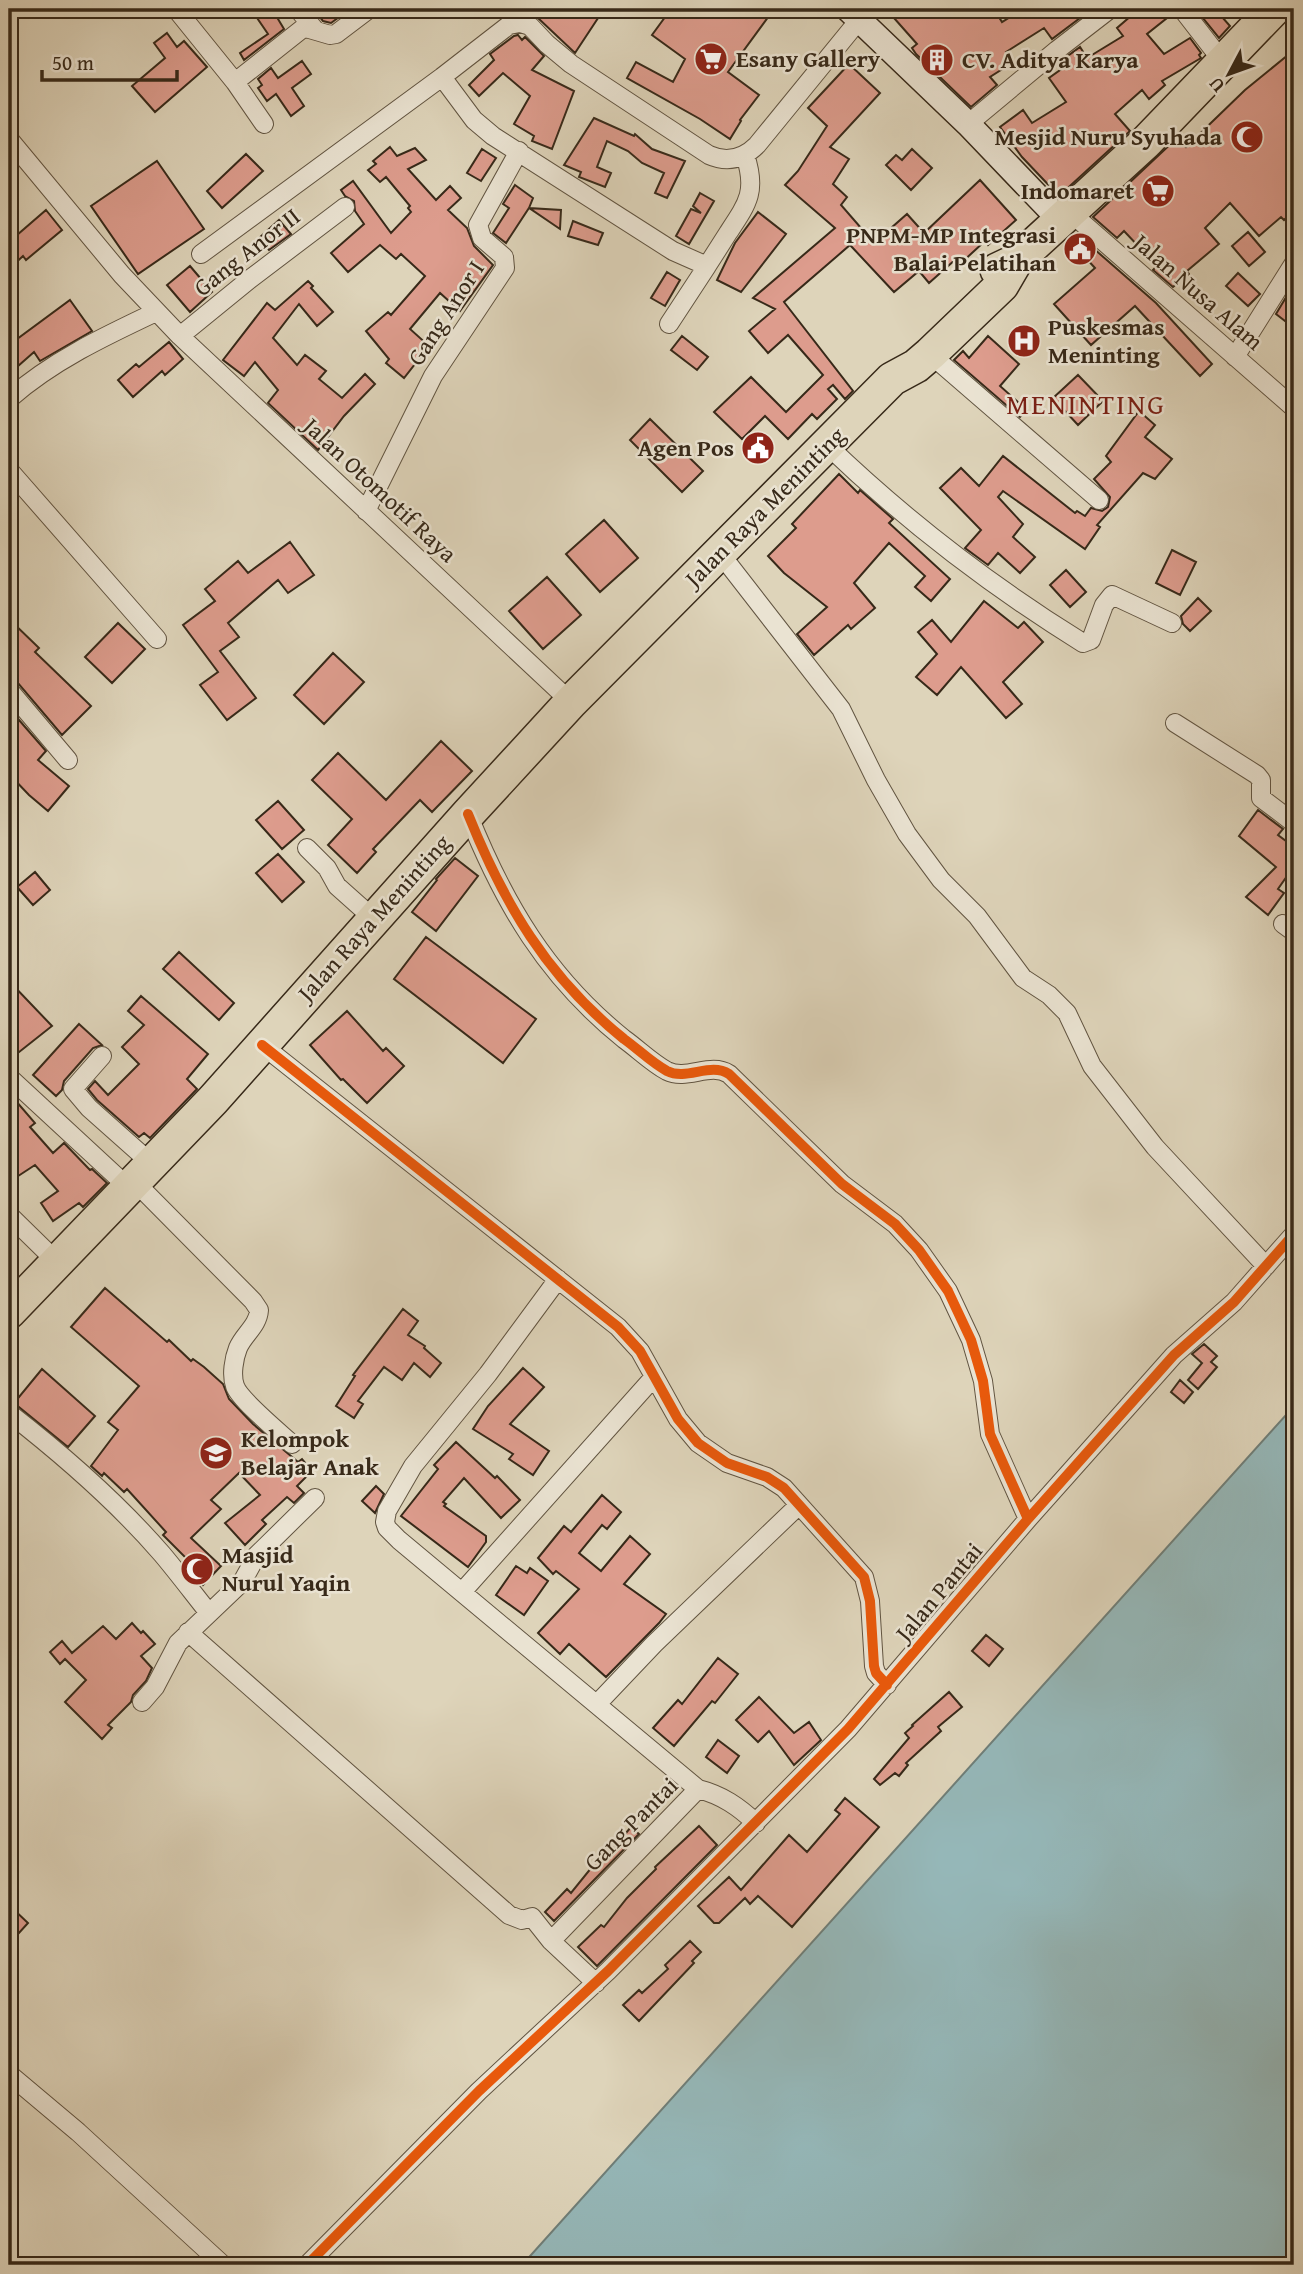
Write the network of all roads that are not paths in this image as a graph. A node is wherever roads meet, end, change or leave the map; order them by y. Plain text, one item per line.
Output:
1 (176, 9) edge
2 (298, 9) edge
3 (369, 9) edge
4 (1110, 9) edge
5 (1182, 9) edge
6 (1274, 9) edge
7 (858, 12) edge
8 (315, 30) junction
9 (1223, 62) junction
10 (442, 77) junction
11 (235, 82) junction
12 (264, 124) dead end
13 (968, 124) junction
14 (9, 139) edge
15 (519, 151) junction
16 (745, 155) junction
17 (345, 207) dead end
18 (1066, 217) junction
19 (201, 254) dead end
20 (1016, 261) junction
21 (1294, 263) edge
22 (707, 266) junction
23 (156, 312) junction
24 (669, 324) dead end
25 (180, 336) junction
26 (930, 355) junction
27 (1235, 357) junction
28 (891, 379) junction
29 (9, 398) edge
30 (1294, 408) edge
31 (827, 444) junction
32 (9, 470) edge
33 (1099, 500) dead end
34 (366, 511) junction
35 (719, 552) junction
36 (1172, 623) dead end
37 (156, 639) dead end
38 (9, 690) edge
39 (572, 702) junction
40 (1175, 723) dead end
41 (68, 761) dead end
42 (468, 814) junction
43 (1294, 823) edge
44 (307, 848) dead end
45 (374, 919) junction
46 (262, 1045) junction
47 (102, 1056) dead end
48 (9, 1077) edge
49 (139, 1178) junction
50 (9, 1215) edge
51 (1294, 1234) edge
52 (57, 1262) junction
53 (1266, 1266) junction
54 (558, 1279) junction
55 (9, 1312) edge
56 (654, 1377) junction
57 (9, 1413) edge
58 (292, 1444) dead end
59 (315, 1498) dead end
60 (799, 1505) junction
61 (1028, 1519) junction
62 (462, 1592) junction
63 (209, 1613) junction
64 (188, 1632) junction
65 (887, 1685) junction
66 (142, 1702) dead end
67 (597, 1704) junction
68 (698, 1790) junction
69 (756, 1824) junction
70 (551, 1941) junction
71 (602, 1977) junction
72 (9, 2074) edge
73 (223, 2265) edge
74 (307, 2265) edge

1 - 11 street
2 - 8 street
3 - 8 street
4 - 13 street
5 - 9 street
6 - 9 highway, Jalan Raya Meninting
7 - 13 main road
7 - 16 street
8 - 11 street
9 - 18 highway, Jalan Raya Meninting
10 - 15 street
10 - 16 street
10 - 19 street
11 - 12 street
13 - 18 main road
14 - 23 street, Jalan Otomotif Raya
15 - 22 street
15 - 34 street, Gang Anor I
16 - 22 street
17 - 25 street, Gang Anor II
18 - 20 highway, Jalan Raya Meninting
18 - 27 street, Jalan Nusa Alam
20 - 26 highway, Jalan Raya Meninting
20 - 28 highway, Jalan Raya Meninting
21 - 27 street
22 - 24 street
23 - 25 street, Jalan Otomotif Raya
23 - 29 street
25 - 34 street, Jalan Otomotif Raya
26 - 28 highway, Jalan Raya Meninting
26 - 33 street
27 - 30 street, Jalan Nusa Alam
28 - 31 highway, Jalan Raya Meninting
31 - 35 highway, Jalan Raya Meninting
31 - 36 street
32 - 37 street
34 - 39 street, Jalan Otomotif Raya
35 - 39 highway, Jalan Raya Meninting
35 - 53 street
38 - 41 street
39 - 42 highway, Jalan Raya Meninting
40 - 43 street
42 - 45 highway, Jalan Raya Meninting
42 - 61 street
44 - 45 street
45 - 46 highway, Jalan Raya Meninting
46 - 49 highway, Jalan Raya Meninting
46 - 54 street
47 - 49 street
48 - 49 street
49 - 52 highway, Jalan Raya Meninting
49 - 58 street
50 - 52 street
51 - 53 street, Jalan Pantai
52 - 55 highway, Jalan Raya Meninting
53 - 61 street, Jalan Pantai
54 - 56 street
54 - 62 street
56 - 60 street
56 - 62 street
57 - 63 street
59 - 63 street
60 - 65 street
60 - 67 street
61 - 65 street, Jalan Pantai
62 - 67 street
63 - 64 street
64 - 66 street
64 - 70 street
65 - 69 street, Jalan Pantai
67 - 68 street
68 - 69 street, Gang Pantai
68 - 70 street, Gang Pantai
69 - 71 street, Jalan Pantai
70 - 71 street
71 - 74 street, Jalan Pantai
72 - 73 street

